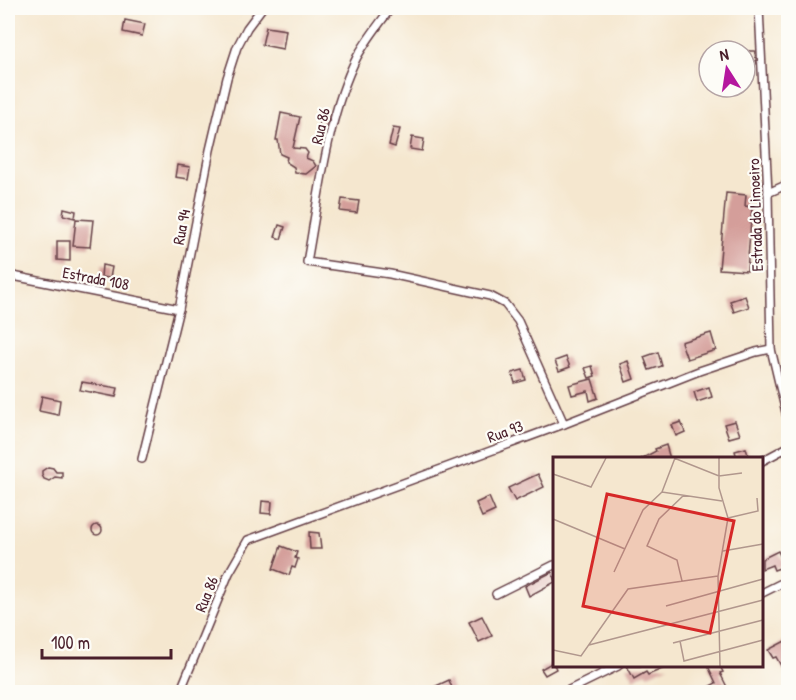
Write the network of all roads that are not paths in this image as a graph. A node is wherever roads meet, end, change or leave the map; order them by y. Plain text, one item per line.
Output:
1 (262, 8) edge
2 (391, 8) edge
3 (759, 8) edge
4 (789, 184) edge
5 (768, 192) junction
6 (8, 274) edge
7 (179, 309) junction
8 (771, 349) junction
9 (789, 421) edge
10 (564, 424) junction
11 (789, 447) edge
12 (142, 459) dead end
13 (763, 460) edge
14 (248, 540) joint
15 (553, 566) edge
16 (789, 580) edge
17 (763, 593) edge
18 (496, 594) dead end
19 (616, 667) edge
20 (180, 693) edge
21 (565, 693) edge

1 - 7 street, Rua 94
2 - 10 street, Rua 86
3 - 5 street, Estrada do Limoeiro
4 - 5 street
5 - 8 street, Estrada do Limoeiro
6 - 7 street, Estrada 108
7 - 12 street, Rua 94
8 - 9 street, Estrada do Limoeiro
8 - 10 street, Rua 93
10 - 14 street, Rua 93
11 - 13 street
14 - 20 street, Rua 86
15 - 18 street
16 - 17 street
19 - 21 street

